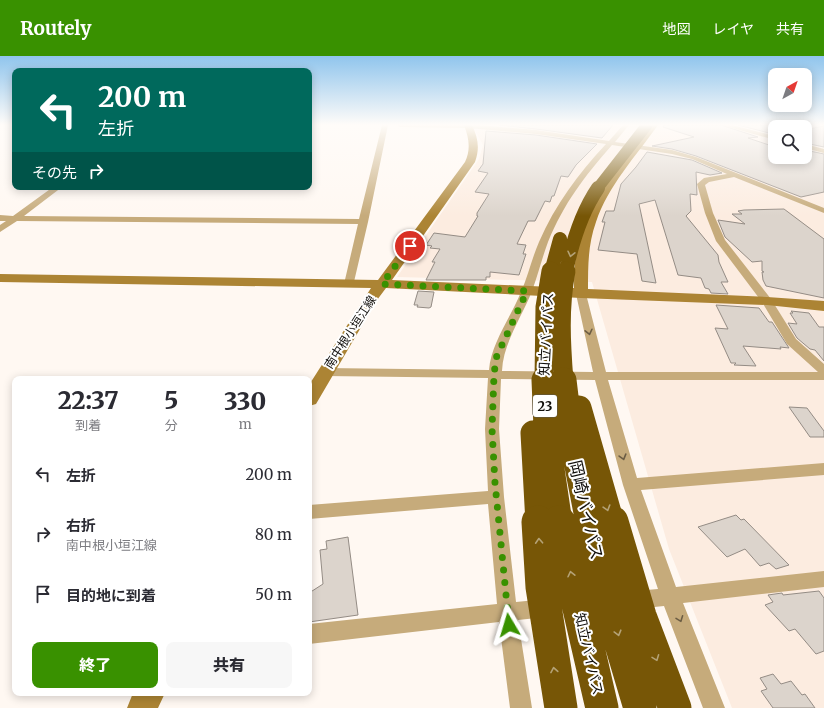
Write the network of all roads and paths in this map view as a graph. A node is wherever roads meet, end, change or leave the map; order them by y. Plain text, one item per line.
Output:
1 (379, 155) edge
2 (472, 155) edge
3 (599, 155) edge
4 (617, 155) edge
5 (623, 155) edge
6 (627, 155) edge
7 (686, 155) edge
8 (736, 174) junction
9 (54, 190) edge
10 (824, 211) edge
11 (0, 218) edge
12 (14, 218) junction
13 (364, 222) junction
14 (0, 229) edge
15 (0, 278) edge
16 (349, 284) junction
17 (382, 284) junction
18 (538, 285) junction
19 (571, 300) junction
20 (767, 302) junction
21 (824, 306) edge
22 (824, 370) edge
23 (325, 372) junction
24 (494, 375) junction
25 (600, 376) junction
26 (824, 376) edge
27 (312, 395) edge
28 (824, 469) edge
29 (631, 485) junction
30 (496, 497) junction
31 (312, 512) edge
32 (824, 579) edge
33 (671, 597) junction
34 (507, 611) junction
35 (312, 634) edge
36 (148, 696) edge
37 (142, 708) edge
38 (521, 708) edge
39 (561, 708) edge
40 (602, 708) edge
41 (640, 708) edge
42 (675, 708) edge
43 (714, 708) edge

1 - 13 street
2 - 17 street, 南中根小垣江線
3 - 18 street
4 - 18 highway, 知立バイパス / 23, bridge
5 -> 19 highway, 知立バイパス / 23, bridge
6 - 19 street
7 - 8 street
8 - 10 street
8 - 20 street
9 - 12 street
11 - 12 street
12 - 13 street
12 - 14 street
13 - 16 street
15 - 16 street
16 - 17 street
17 - 18 street
17 - 23 street, 南中根小垣江線
18 - 19 street
18 - 24 street
39 -> 18 highway, 23, bridge
40 -> 18 highway, 知立バイパス / 23, bridge
19 - 20 street
19 -> 25 street
19 -> 41 highway, 岡崎バイパス / 23, bridge
19 -> 42 highway, 23, bridge
20 - 21 street
20 - 22 street
23 - 24 street
23 - 27 street, 南中根小垣江線
24 - 25 street
24 - 30 street
25 - 26 street
25 -> 29 street
28 - 29 street
29 - 33 street
30 - 31 street
30 - 34 street
32 - 33 street
33 - 34 street
33 -> 43 street
34 - 35 street
34 - 38 street
36 - 37 street

